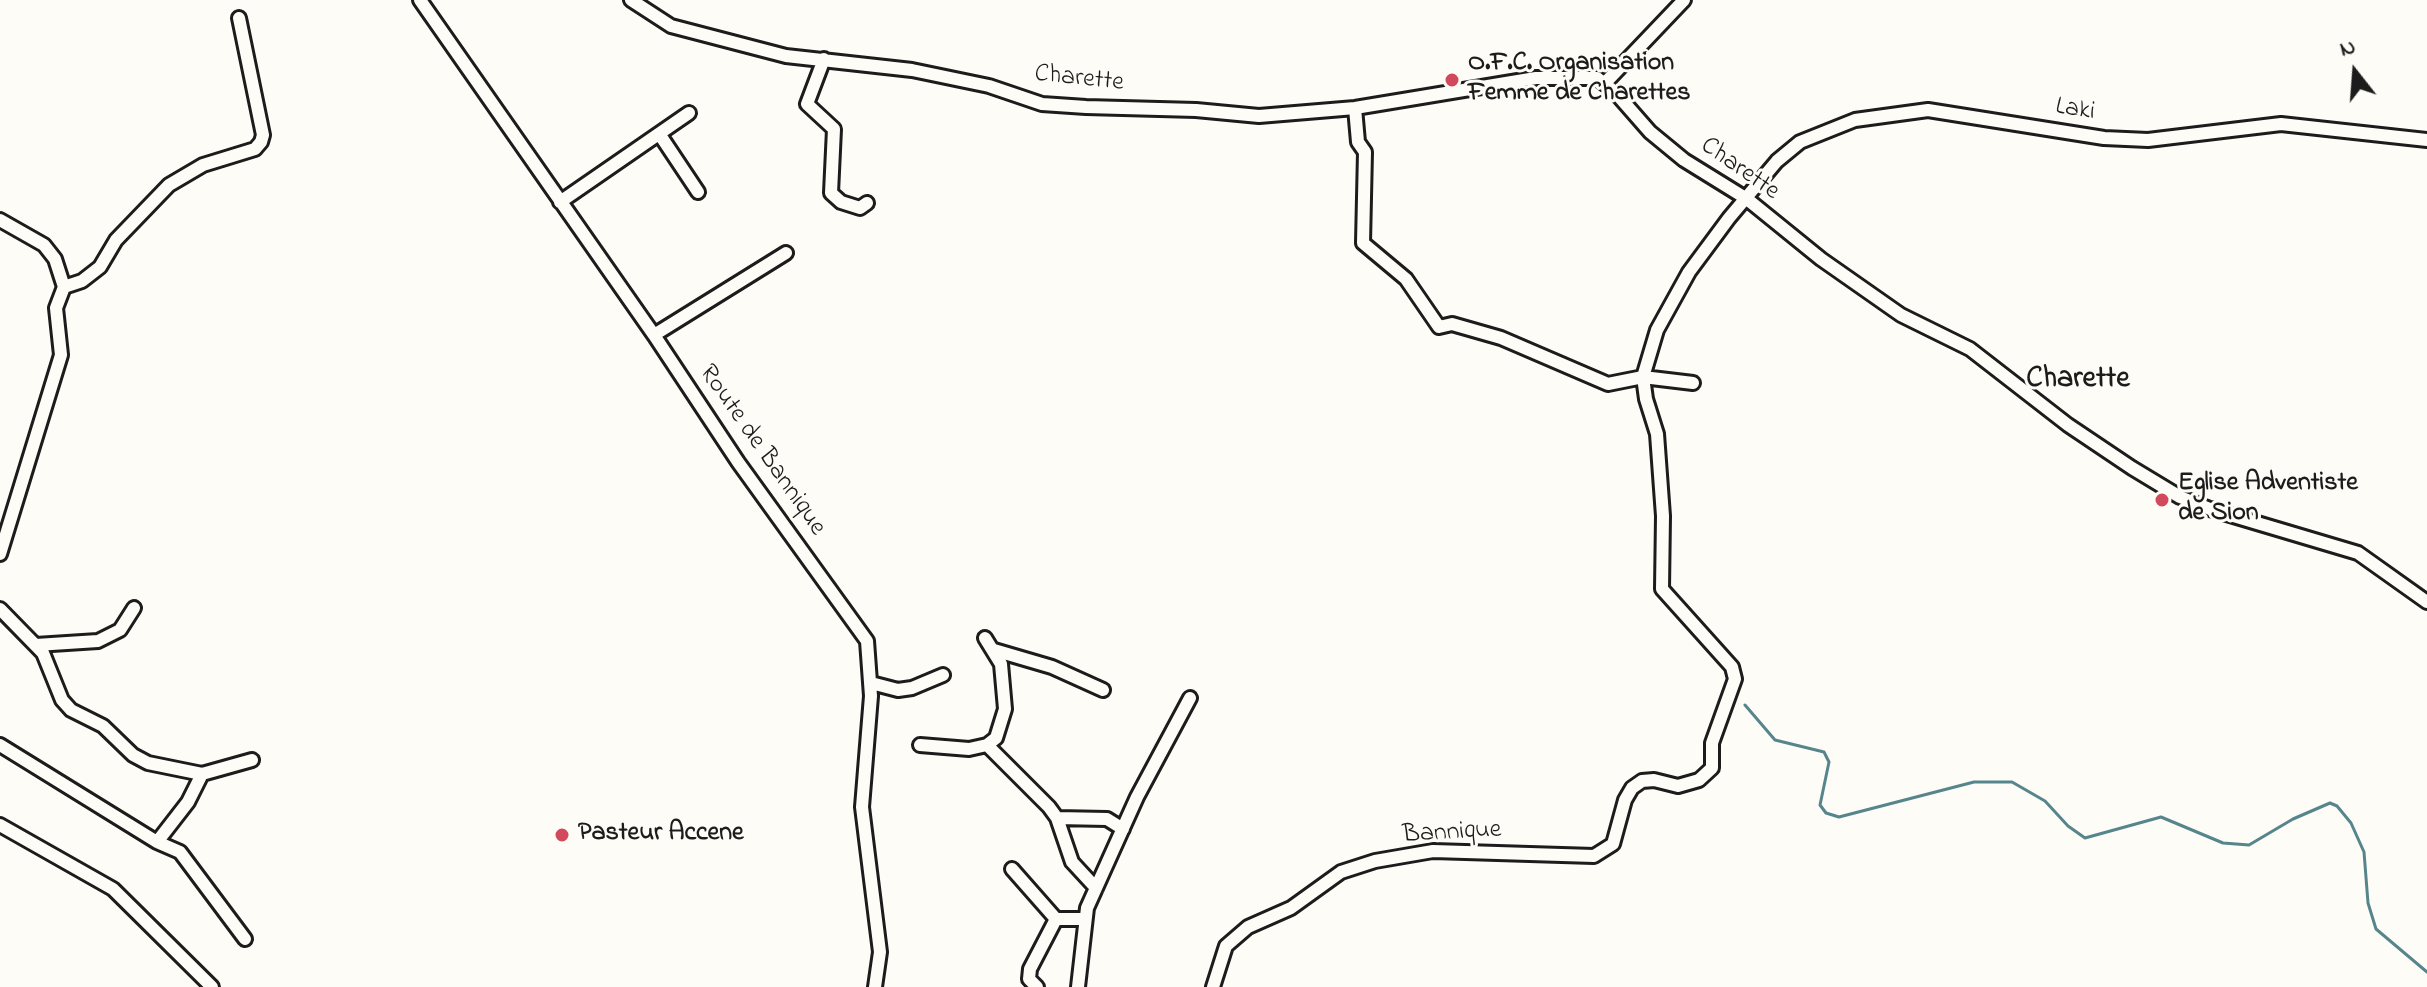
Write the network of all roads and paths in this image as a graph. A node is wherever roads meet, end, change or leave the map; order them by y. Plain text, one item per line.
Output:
1 (420, 0) edge
2 (631, 0) edge
3 (1684, 0) edge
4 (239, 18) dead end
5 (824, 59) junction
6 (1605, 83) junction
7 (1355, 108) junction
8 (689, 113) dead end
9 (660, 135) junction
10 (2427, 140) edge
11 (698, 192) dead end
12 (1747, 199) junction
13 (560, 202) junction
14 (867, 203) dead end
15 (0, 220) edge
16 (786, 253) dead end
17 (64, 287) junction
18 (654, 335) junction
19 (1643, 377) junction
20 (1693, 383) dead end
21 (0, 554) edge
22 (2427, 602) edge
23 (134, 608) dead end
24 (0, 609) edge
25 (985, 638) dead end
26 (36, 645) junction
27 (994, 650) junction
28 (940, 677) dead end
29 (871, 683) junction
30 (1103, 690) dead end
31 (1190, 698) dead end
32 (0, 745) edge
33 (920, 745) dead end
34 (987, 745) junction
35 (252, 760) dead end
36 (202, 774) junction
37 (1057, 818) junction
38 (0, 825) edge
39 (1123, 829) junction
40 (157, 842) junction
41 (1012, 869) dead end
42 (1096, 888) junction
43 (1056, 919) junction
44 (1084, 919) junction
45 (245, 939) dead end
46 (212, 987) edge
47 (875, 987) edge
48 (1037, 987) edge
49 (1078, 987) edge
50 (1213, 987) edge

1 - 13 street, Route de Bannique
2 - 5 street, Charette
3 - 6 street
4 - 17 street
5 - 7 street, Charette
5 - 14 street
6 - 7 street, Charette
6 - 12 street, Charette
7 - 19 street
8 - 9 street
9 - 11 street
9 - 13 street
10 - 12 street, Laki
12 - 19 street, Laki
12 - 22 street, Charette
13 - 18 street, Route de Bannique
15 - 17 street
16 - 18 street
17 - 21 street
18 - 29 street, Route de Bannique
19 - 20 street
19 - 50 street, Bannique
23 - 26 street
24 - 26 street
25 - 27 street
26 - 36 street
27 - 30 street
27 - 34 street
28 - 29 street
29 - 47 street, Route de Bannique
31 - 39 street
32 - 40 street
33 - 34 street
34 - 37 street
35 - 36 street
36 - 40 street
37 - 39 street
37 - 42 street
38 - 46 street
39 - 42 street
40 - 45 street
41 - 43 street
42 - 44 street
43 - 44 street
43 - 48 street
44 - 49 street

